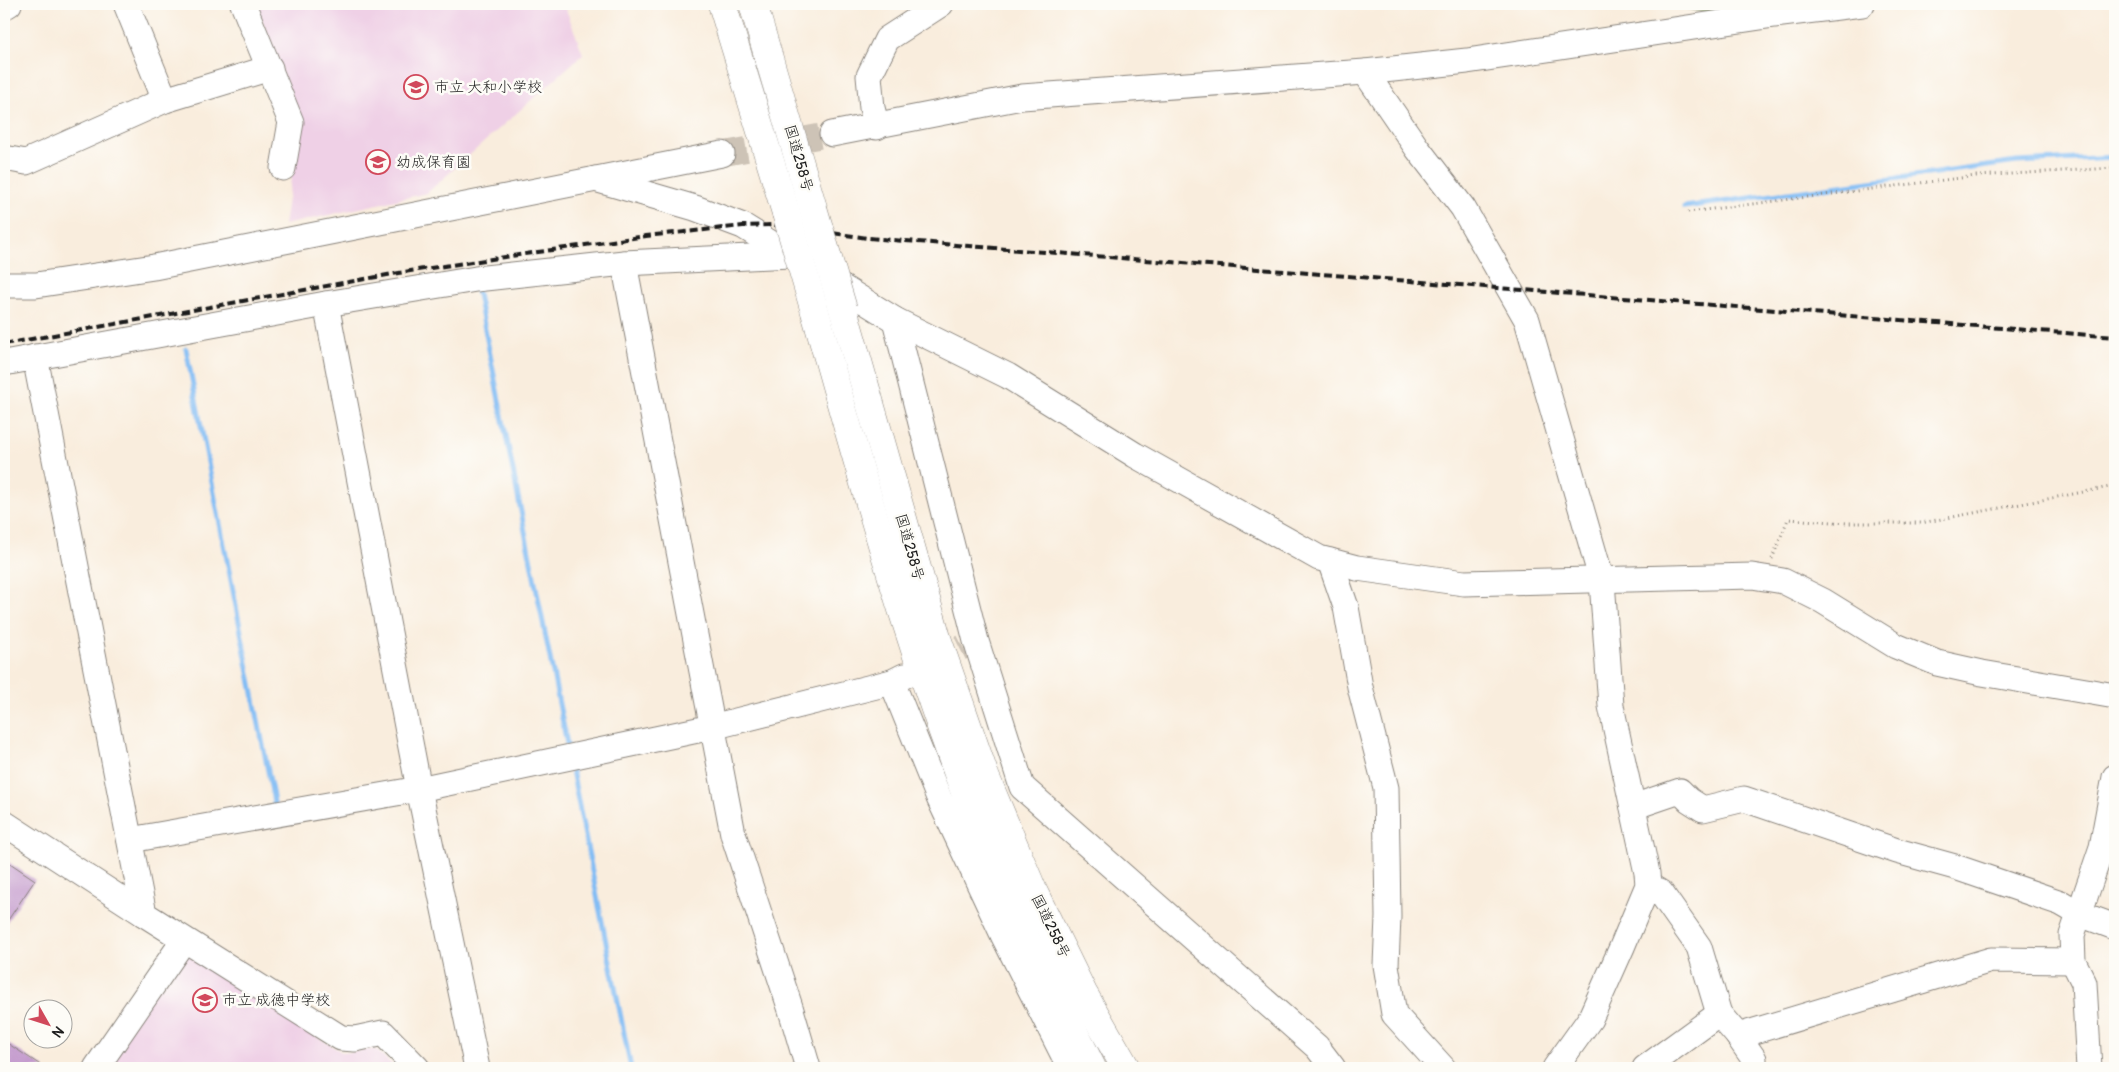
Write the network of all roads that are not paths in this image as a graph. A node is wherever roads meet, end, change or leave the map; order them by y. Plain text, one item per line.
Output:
1 (8, 4) edge
2 (126, 4) edge
3 (243, 4) edge
4 (722, 4) edge
5 (753, 4) edge
6 (941, 4) edge
7 (1862, 4) edge
8 (4, 7) edge
9 (270, 68) junction
10 (1365, 72) junction
11 (165, 100) junction
12 (877, 127) junction
13 (832, 134) tunnel mouth
14 (722, 154) tunnel mouth
15 (4, 158) edge
16 (283, 168) dead end
17 (595, 179) junction
18 (790, 255) junction
19 (624, 263) junction
20 (4, 285) edge
21 (326, 304) junction
22 (895, 320) junction
23 (35, 357) junction
24 (4, 363) edge
25 (1330, 561) junction
26 (1602, 581) junction
27 (2115, 696) edge
28 (712, 728) junction
29 (2115, 776) edge
30 (419, 789) junction
31 (1633, 807) junction
32 (4, 824) edge
33 (130, 840) junction
34 (1648, 884) junction
35 (144, 914) junction
36 (2080, 914) junction
37 (2115, 927) edge
38 (184, 940) junction
39 (2073, 961) junction
40 (1720, 1014) junction
41 (1738, 1036) junction
42 (1754, 1059) dead end
43 (1661, 1064) edge
44 (96, 1068) edge
45 (417, 1068) edge
46 (477, 1068) edge
47 (808, 1068) edge
48 (1070, 1068) edge
49 (1092, 1068) edge
50 (1126, 1068) edge
51 (1333, 1068) edge
52 (1443, 1068) edge
53 (1555, 1068) edge
54 (2089, 1068) edge

1 - 8 street
2 - 11 street
3 - 9 street
4 - 49 highway, 国道258号, bridge
5 - 50 highway, 国道258号, bridge
6 - 12 street
7 - 10 street
9 - 11 street
9 - 16 street
10 - 12 street
10 - 26 street
11 - 15 street
12 - 13 street
14 - 17 street
17 - 18 street
17 - 20 street
18 - 19 street
18 - 22 street
19 - 21 street
19 - 28 street
21 - 23 street
21 - 30 street
22 - 25 street
22 - 51 street
23 - 24 street
23 - 33 street
25 - 26 street
25 - 52 street
26 - 27 street
26 - 31 street
28 - 30 street
28 - 47 street
28 - 48 street
29 - 36 street
30 - 33 street
30 - 46 street
31 - 34 street
31 - 36 street
32 - 35 street
33 - 35 street
34 - 40 street
34 - 53 street
35 - 38 street
36 - 37 street
36 - 39 street
38 - 44 street
38 - 45 street
39 - 41 street
39 - 54 street
40 - 41 street
40 - 43 street
41 - 42 street

